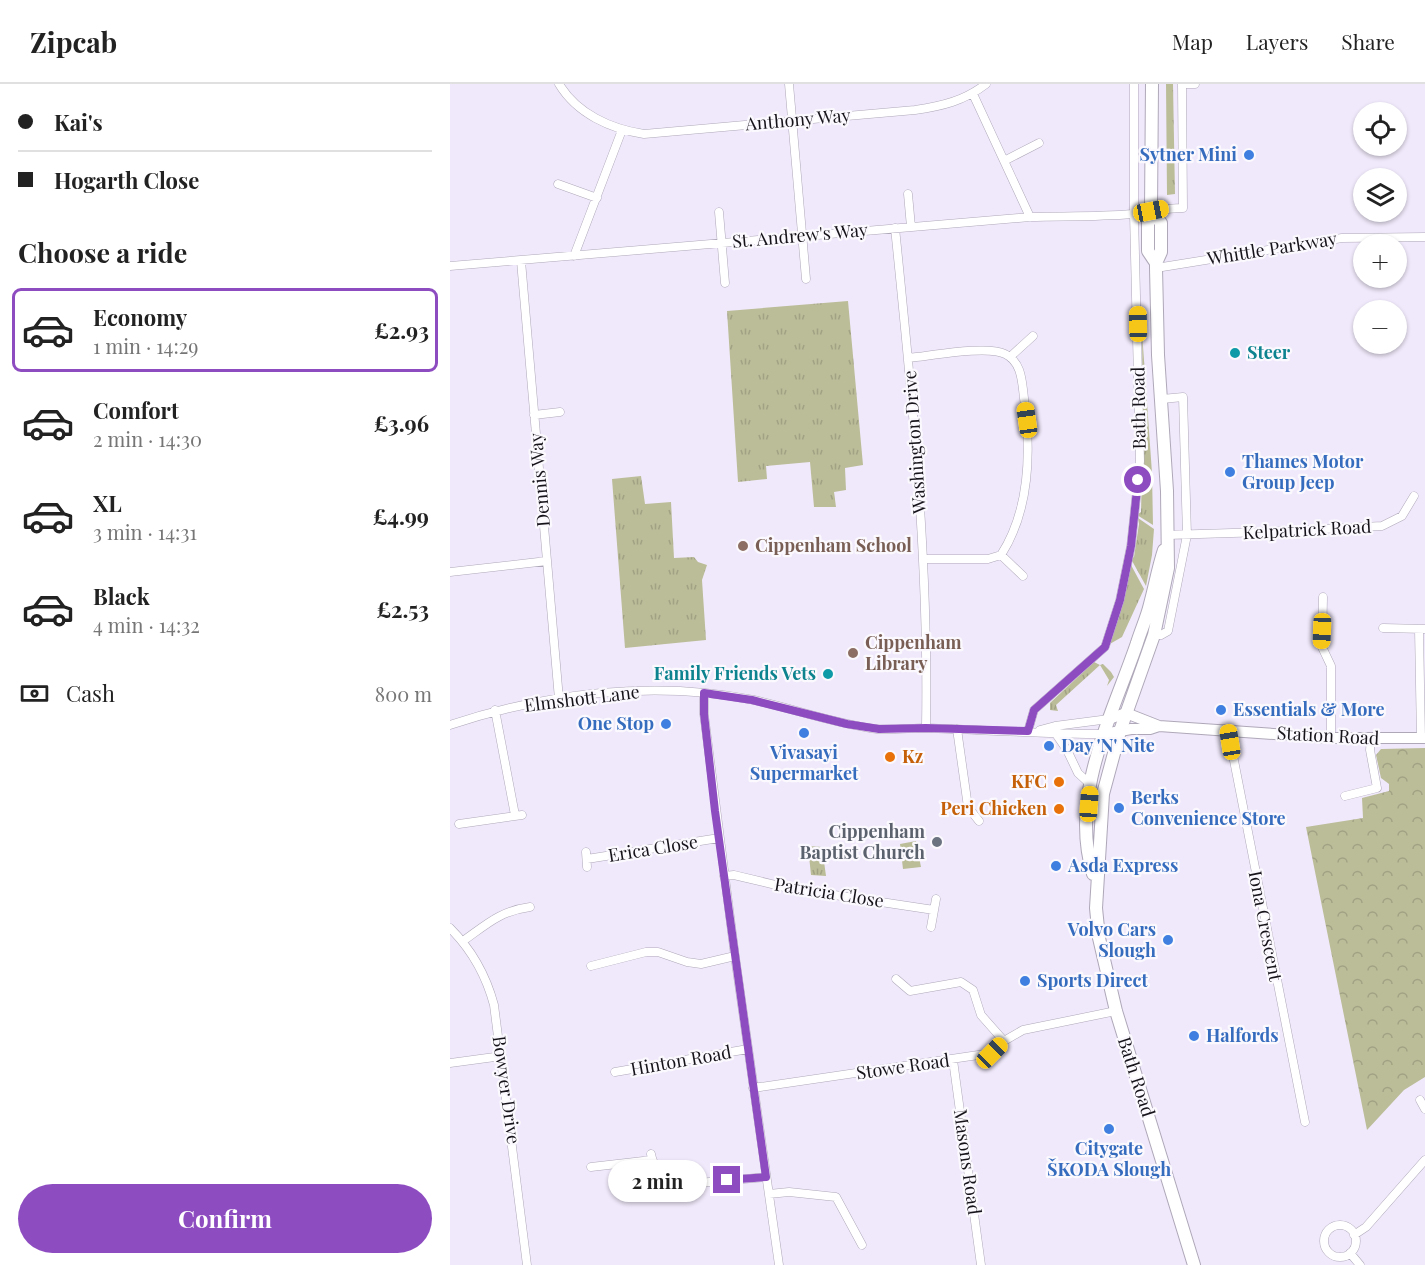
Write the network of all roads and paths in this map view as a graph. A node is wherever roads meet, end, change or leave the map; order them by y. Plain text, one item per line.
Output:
1 (559, 84) edge
2 (789, 84) edge
3 (986, 84) edge
4 (1134, 84) edge
5 (1152, 84) edge
6 (1182, 84) edge
7 (1195, 84) edge
8 (973, 94) junction
9 (792, 120) junction
10 (622, 130) junction
11 (1039, 143) dead end
12 (1004, 161) junction
13 (558, 184) dead end
14 (908, 194) dead end
15 (597, 198) junction
16 (1151, 211) junction
17 (719, 212) dead end
18 (1134, 214) junction
19 (1030, 217) junction
20 (911, 227) junction
21 (895, 228) junction
22 (802, 236) junction
23 (1425, 237) edge
24 (721, 243) junction
25 (574, 256) junction
26 (521, 261) junction
27 (1156, 265) junction
28 (450, 266) edge
29 (806, 279) dead end
30 (725, 283) dead end
31 (1034, 336) dead end
32 (1010, 357) junction
33 (909, 358) junction
34 (1162, 399) junction
35 (560, 412) dead end
36 (534, 415) junction
37 (1413, 496) dead end
38 (1187, 535) junction
39 (1167, 538) junction
40 (1001, 555) junction
41 (923, 559) junction
42 (547, 561) junction
43 (450, 572) edge
44 (1023, 576) dead end
45 (1323, 597) dead end
46 (1383, 628) dead end
47 (1422, 629) edge
48 (1154, 635) junction
49 (704, 693) junction
50 (559, 699) junction
51 (495, 710) junction
52 (1126, 713) junction
53 (1109, 719) junction
54 (450, 725) edge
55 (1159, 726) junction
56 (926, 728) junction
57 (957, 729) junction
58 (1228, 730) junction
59 (1032, 731) junction
60 (1120, 731) junction
61 (1056, 734) junction
62 (1104, 734) junction
63 (1331, 738) junction
64 (1371, 739) junction
65 (1423, 739) edge
66 (1090, 784) junction
67 (1345, 796) dead end
68 (979, 821) dead end
69 (459, 824) dead end
70 (719, 838) junction
71 (586, 859) dead end
72 (724, 876) junction
73 (1096, 884) junction
74 (936, 900) dead end
75 (530, 907) dead end
76 (934, 910) junction
77 (931, 927) dead end
78 (450, 928) edge
79 (463, 941) junction
80 (735, 956) junction
81 (591, 965) dead end
82 (896, 979) dead end
83 (1116, 1011) junction
84 (1004, 1041) junction
85 (748, 1049) junction
86 (502, 1056) junction
87 (953, 1060) junction
88 (450, 1063) edge
89 (615, 1072) dead end
90 (753, 1088) junction
91 (1420, 1100) dead end
92 (1425, 1109) edge
93 (1305, 1122) dead end
94 (1425, 1160) edge
95 (591, 1167) dead end
96 (766, 1177) junction
97 (769, 1194) junction
98 (1354, 1235) junction
99 (862, 1245) dead end
100 (1350, 1253) junction
101 (528, 1265) edge
102 (779, 1265) edge
103 (981, 1265) edge
104 (1194, 1265) edge
105 (1360, 1265) edge

1 - 10 street, Anthony Way
2 - 9 street
3 - 8 street, Anthony Way
4 - 18 street, Bath Road
5 - 16 main road, Bath Road
6 - 7 street
6 - 16 street, St. Andrew's Way
8 - 9 street, Anthony Way
8 - 12 street
9 - 10 street, Anthony Way
9 - 22 street
10 - 15 street
11 - 12 street
12 - 19 street
13 - 15 street
14 - 20 street
15 - 25 street
16 - 18 street, St. Andrew's Way
16 - 27 main road, Bath Road
17 - 24 street
18 - 19 street, St. Andrew's Way
18 - 59 street, Bath Road
19 - 20 street, St. Andrew's Way
20 - 21 street, St. Andrew's Way
21 - 22 street, St. Andrew's Way
21 - 33 street, Washington Drive
22 - 24 street, St. Andrew's Way
22 - 29 street
23 - 27 street, Whittle Parkway
24 - 25 street, St. Andrew's Way
24 - 30 street
25 - 26 street, St. Andrew's Way
26 - 28 street, St. Andrew's Way
26 - 36 street, Dennis Way
27 - 34 main road, Bath Road
31 - 32 street
32 - 33 street
32 - 40 street
33 - 41 street, Washington Drive
34 - 38 street
34 - 39 main road, Bath Road
35 - 36 street
36 - 42 street, Dennis Way
37 - 38 street, Kelpatrick Road
38 - 39 street, Kelpatrick Road
38 - 48 street
39 - 48 main road, Bath Road
39 - 53 main road, Bath Road
40 - 41 street
40 - 44 street
41 - 56 street, Washington Drive
42 - 43 street
42 - 50 street, Dennis Way
45 - 63 street
46 - 47 street
47 - 65 street
48 - 52 main road, Bath Road
49 - 50 street, Elmshott Lane
49 - 56 street, Elmshott Lane
49 - 70 street
50 - 51 street, Elmshott Lane
51 - 54 street, Elmshott Lane
51 - 69 street
52 - 53 street
52 - 55 street, Station Road
52 - 60 main road, Bath Road
53 - 59 street, Elmshott Lane
53 - 62 main road, Bath Road
55 - 58 street, Station Road
55 - 60 street, Station Road
56 - 57 street, Elmshott Lane
57 - 59 street, Elmshott Lane
57 - 68 street
58 - 63 street, Station Road
58 - 93 street, Iona Crescent
59 - 61 street, Elmshott Lane
60 - 62 street, Station Road
60 - 73 main road, Bath Road
61 - 62 street, Elmshott Lane
61 - 66 street
62 - 66 main road, Bath Road
63 - 64 street, Station Road
64 - 65 street, Station Road
64 - 67 street
66 - 73 main road, Bath Road
70 - 71 street, Erica Close
70 - 72 street
72 - 76 street, Patricia Close
72 - 80 street
73 - 83 main road, Bath Road
74 - 76 street
75 - 79 street
76 - 77 street
78 - 79 street, Bowyer Drive
79 - 86 street, Bowyer Drive
80 - 81 street
80 - 85 street
82 - 84 street
83 - 84 street, Stowe Road
83 - 104 main road, Bath Road
84 - 87 street, Stowe Road
85 - 89 street, Hinton Road
85 - 90 street
86 - 88 street
86 - 101 street, Bowyer Drive
87 - 90 street, Stowe Road
87 - 103 street, Masons Road
90 - 96 street
91 - 92 street
94 - 98 street
95 - 96 street
96 - 97 street
97 - 99 street
97 - 102 street
98 - 100 street
98 - 100 street
100 - 105 street

